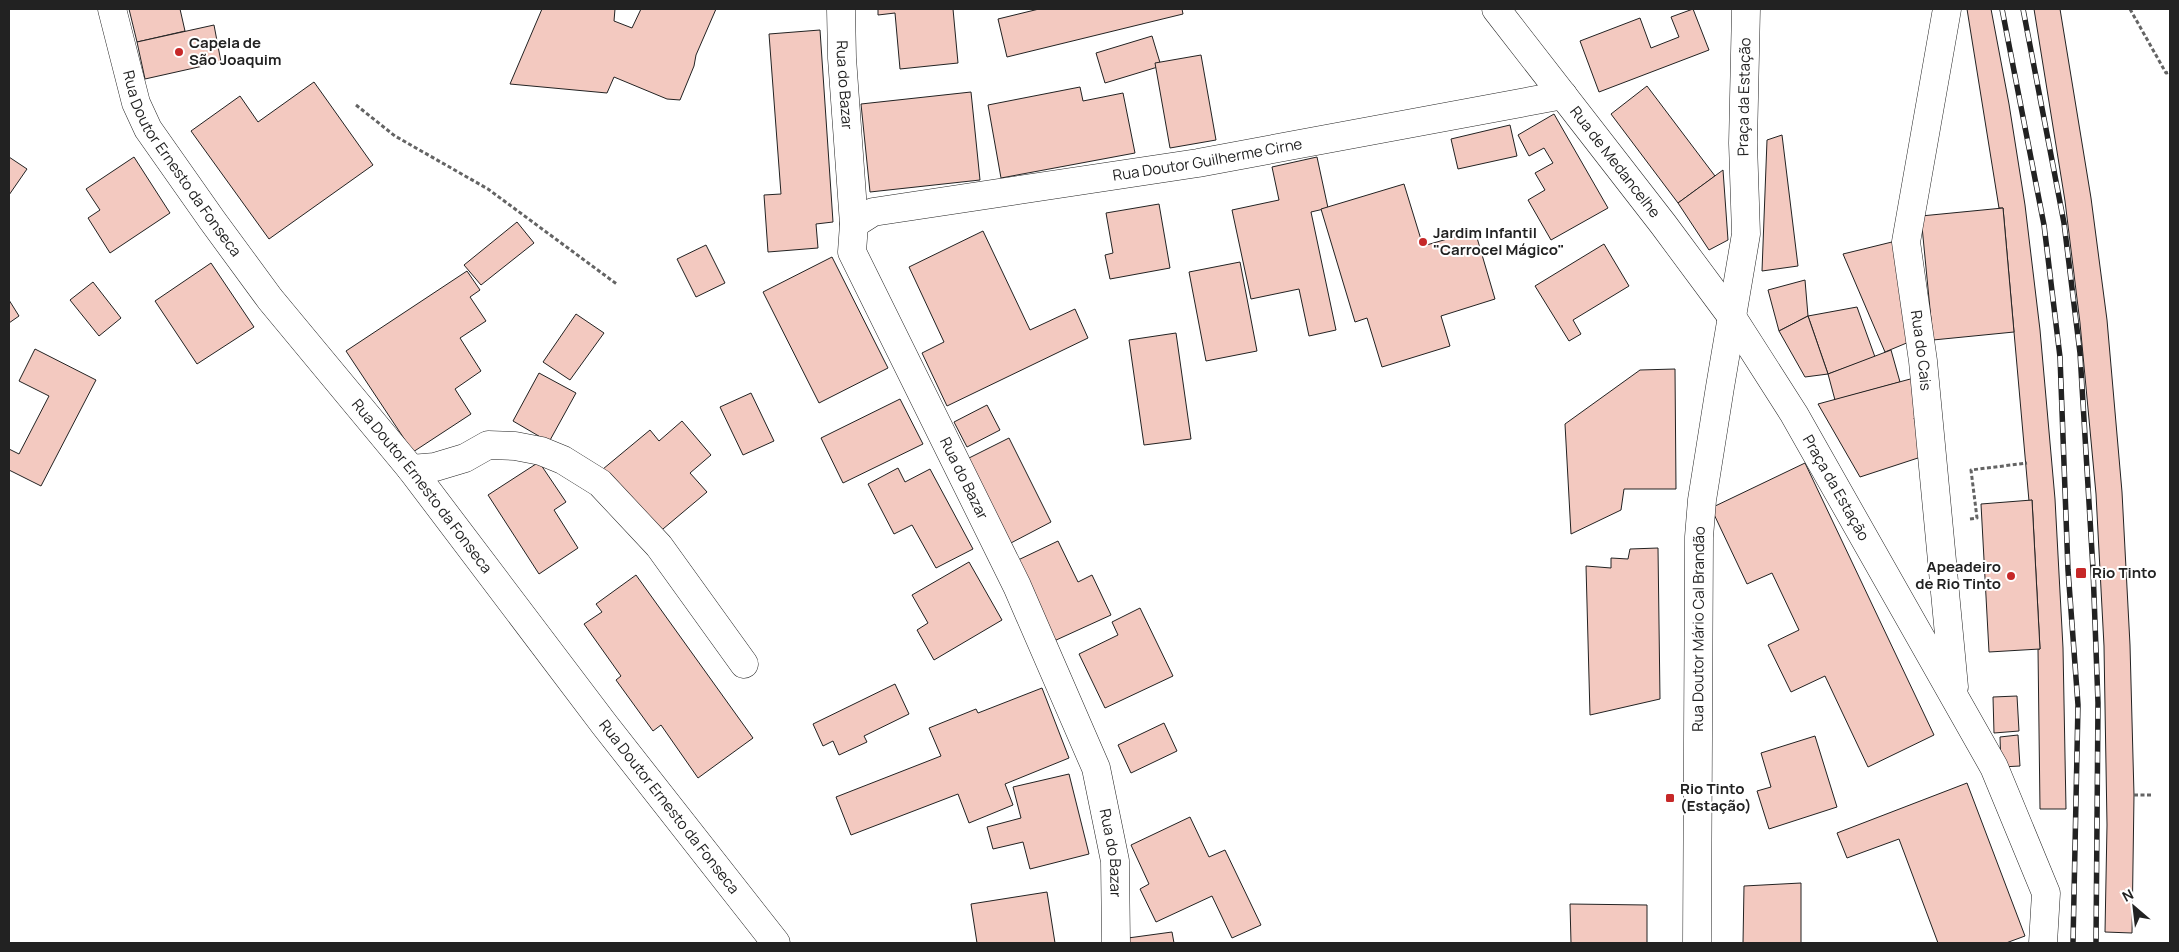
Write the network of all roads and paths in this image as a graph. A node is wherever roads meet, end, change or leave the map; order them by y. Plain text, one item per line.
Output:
1 (112, 9) edge
2 (842, 9) edge
3 (1496, 9) edge
4 (1746, 9) edge
5 (1948, 9) edge
6 (2130, 9) edge
7 (2170, 72) edge
8 (1563, 95) junction
9 (356, 105) dead end
10 (854, 224) junction
11 (618, 285) dead end
12 (1732, 317) junction
13 (2027, 463) dead end
14 (411, 470) junction
15 (1938, 522) junction
16 (744, 664) dead end
17 (1954, 696) junction
18 (2134, 795) dead end
19 (2152, 795) dead end
20 (776, 943) edge
21 (1116, 943) edge
22 (1697, 943) edge
23 (2043, 943) edge

1 - 14 street, Rua Doutor Ernesto da Fonseca
2 - 10 street, Rua do Bazar
3 - 8 street, Rua de Medancelhe
4 - 12 street, Praça da Estação
5 - 15 street, Rua do Cais
6 - 7 path
8 - 10 street, Rua Doutor Guilherme Cirne
8 - 12 street, Rua de Medancelhe
9 - 11 path
10 - 21 street, Rua do Bazar
12 - 17 street, Praça da Estação
12 - 22 street, Rua Doutor Mário Cal Brandão
13 - 15 path
14 - 16 street
14 - 20 street, Rua Doutor Ernesto da Fonseca
15 - 17 street, Rua do Cais
17 - 23 street, Praça da Estação
18 - 19 path

